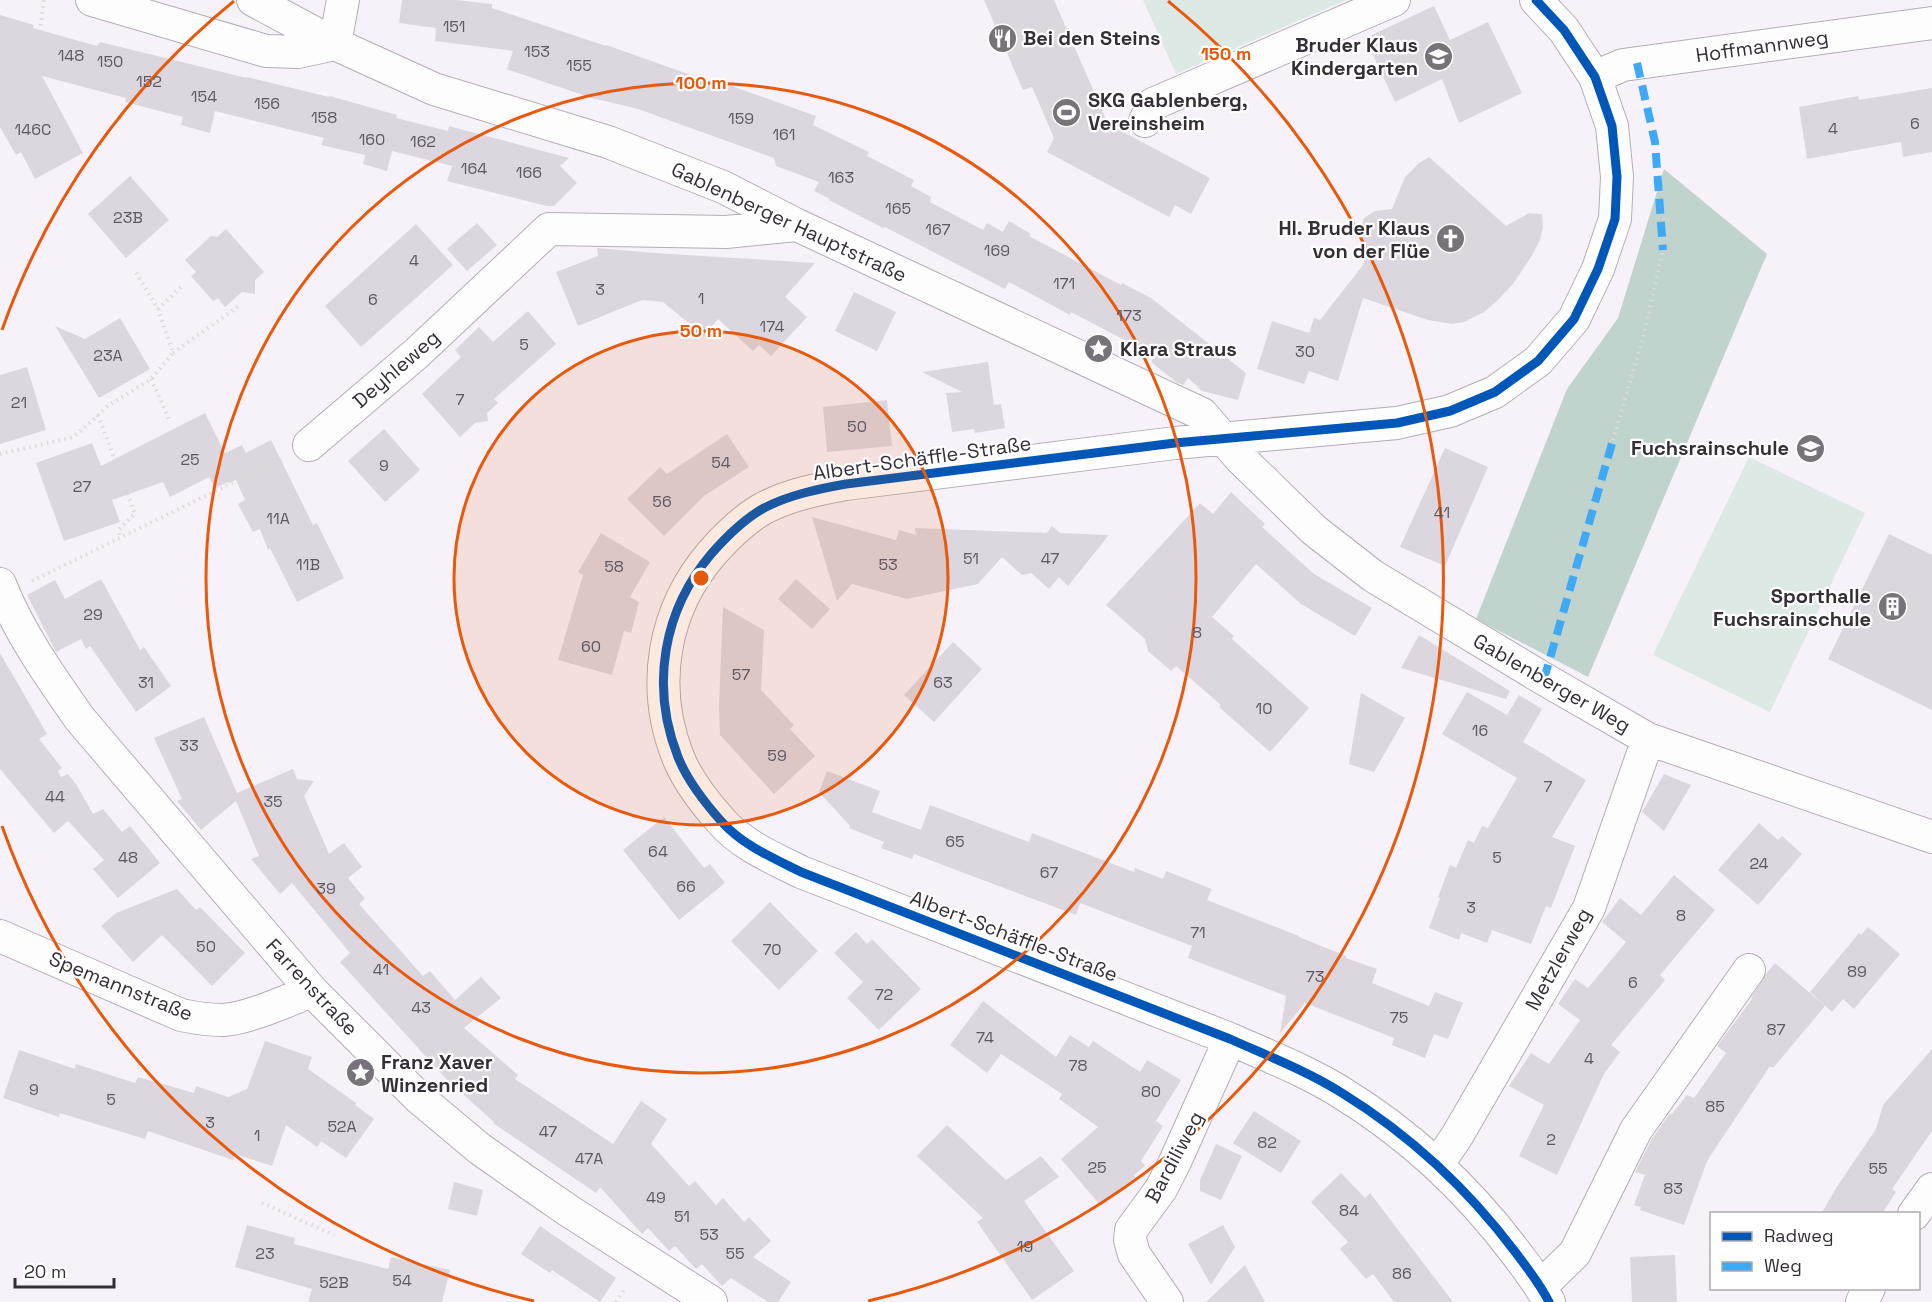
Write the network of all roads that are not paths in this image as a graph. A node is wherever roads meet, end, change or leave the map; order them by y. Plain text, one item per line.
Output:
1 (92, 0) edge
2 (253, 0) edge
3 (343, 0) edge
4 (1394, 0) edge
5 (1536, 0) edge
6 (1932, 23) edge
7 (335, 44) junction
8 (1595, 77) junction
9 (1145, 121) dead end
10 (797, 225) junction
11 (1223, 439) junction
12 (309, 445) road end
13 (2, 589) edge
14 (1648, 739) junction
15 (1932, 837) edge
16 (0, 936) edge
17 (1749, 970) dead end
18 (312, 991) junction
19 (1230, 1039) junction
20 (1438, 1164) junction
21 (1932, 1189) edge
22 (1915, 1212) edge
23 (1545, 1294) edge
24 (711, 1302) edge
25 (1167, 1302) edge

1 - 7 street
2 - 7 street, Gablenberger Hauptstraße
3 - 7 street
4 - 9 street
5 - 8 street, Albert-Schäffle-Straße
6 - 8 street, Hoffmannweg
7 - 10 street, Gablenberger Hauptstraße
8 - 11 street, Albert-Schäffle-Straße
10 - 11 street, Gablenberger Hauptstraße
10 - 12 street, Deyhleweg
11 - 14 street, Gablenberger Weg
11 - 19 street, Albert-Schäffle-Straße
13 - 18 street, Farrenstraße
14 - 15 street, Gablenberger Weg
14 - 20 street, Metzlerweg
16 - 18 street, Spemannstraße
17 - 23 street, Albert-Schäffle-Straße
18 - 24 street, Farrenstraße
19 - 20 street, Albert-Schäffle-Straße
19 - 25 street, Bardiliweg
20 - 23 street, Albert-Schäffle-Straße
21 - 22 street

